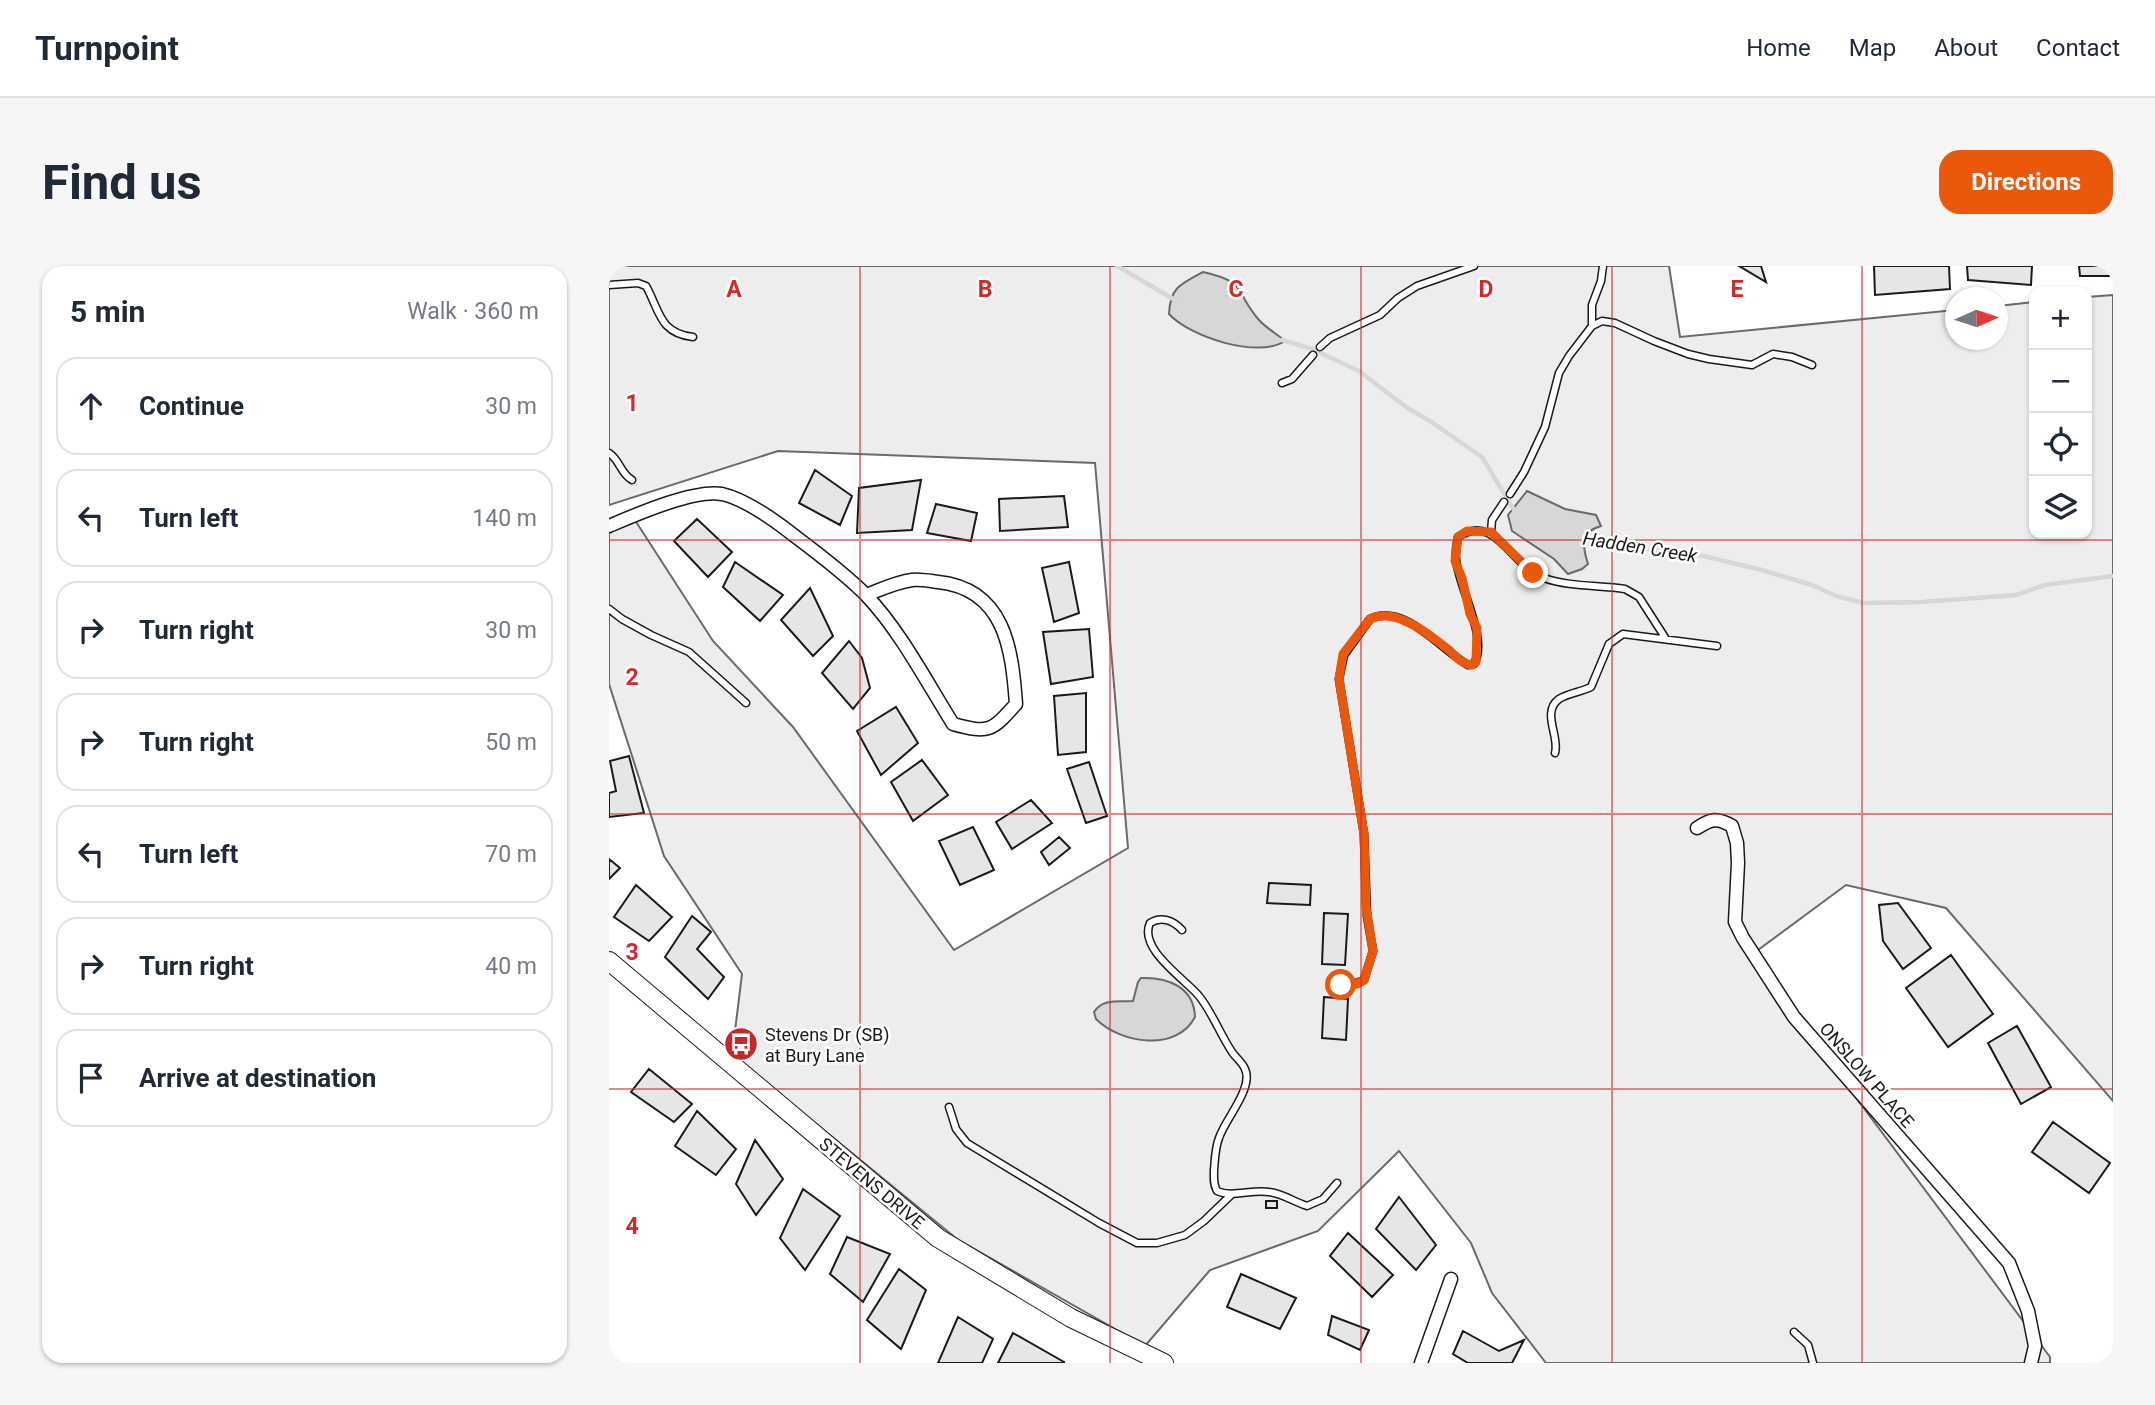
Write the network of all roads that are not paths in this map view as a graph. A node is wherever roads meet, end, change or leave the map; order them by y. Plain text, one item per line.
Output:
1 (1474, 266) edge
2 (1603, 266) edge
3 (609, 285) edge
4 (1592, 326) junction
5 (693, 337) dead end
6 (1320, 347) dead end
7 (1313, 355) dead end
8 (1812, 365) dead end
9 (1282, 383) dead end
10 (609, 453) edge
11 (632, 480) dead end
12 (1510, 494) dead end
13 (1504, 502) dead end
14 (609, 526) edge
15 (1491, 532) junction
16 (866, 595) junction
17 (609, 609) edge
18 (1666, 639) junction
19 (1717, 646) dead end
20 (746, 703) dead end
21 (1555, 753) dead end
22 (1697, 828) dead end
23 (1182, 930) dead end
24 (609, 961) edge
25 (1341, 985) dead end
26 (949, 1107) dead end
27 (1337, 1183) dead end
28 (1232, 1194) junction
29 (1451, 1279) dead end
30 (1794, 1332) dead end
31 (1164, 1363) edge
32 (1422, 1363) edge
33 (1813, 1363) edge
34 (2031, 1363) edge

1 - 6 lane
2 - 4 lane
3 - 5 lane
4 - 8 lane
4 - 12 lane
7 - 9 lane
10 - 11 lane
13 - 15 lane
14 - 16 street
15 - 18 lane
15 - 25 lane
16 - 16 street
17 - 20 lane
18 - 19 lane
18 - 21 lane
22 - 34 street, ONSLOW PLACE
23 - 28 lane
24 - 31 street, STEVENS DRIVE
26 - 28 lane
27 - 28 lane
29 - 32 street
30 - 33 lane

